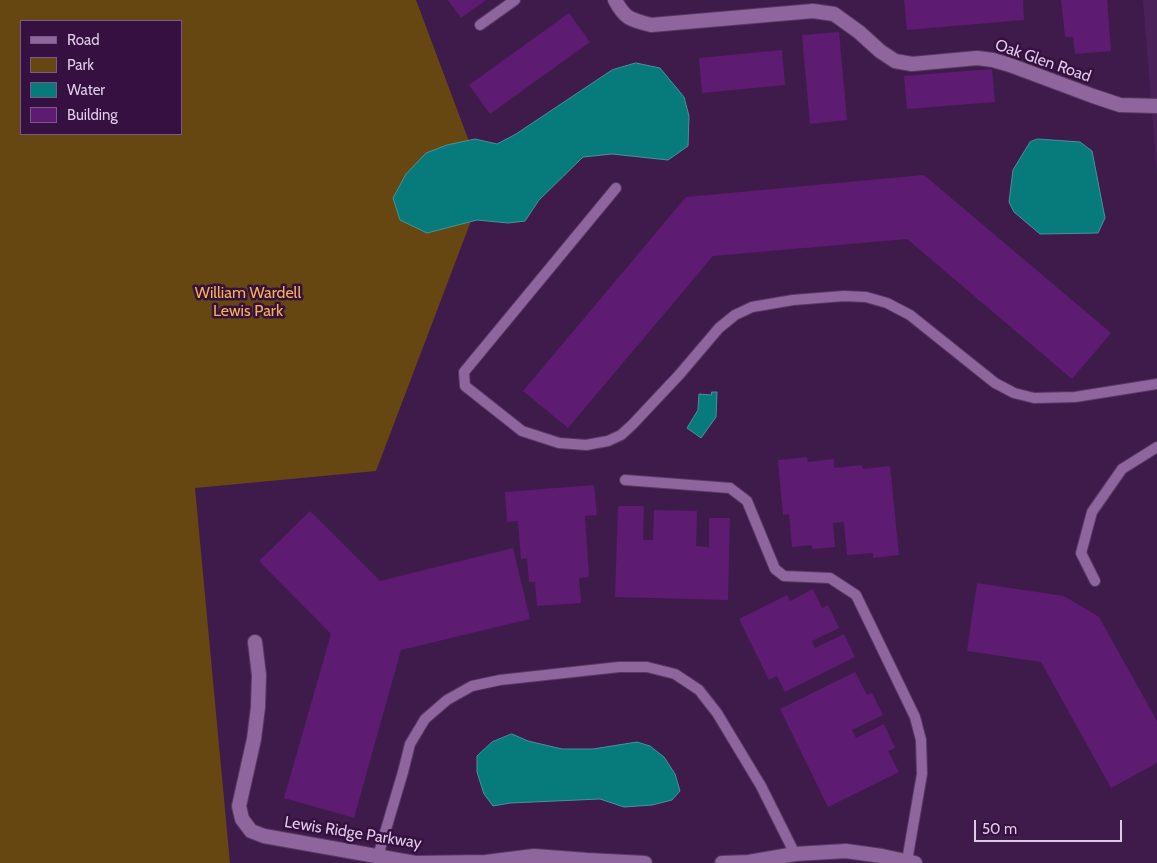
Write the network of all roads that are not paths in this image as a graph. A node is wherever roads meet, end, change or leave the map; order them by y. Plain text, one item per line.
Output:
1 (515, 0) edge
2 (615, 0) edge
3 (480, 25) dead end
4 (1157, 106) edge
5 (616, 188) dead end
6 (1157, 384) edge
7 (1157, 447) edge
8 (625, 480) dead end
9 (1095, 581) dead end
10 (255, 642) dead end
11 (795, 854) junction
12 (378, 856) junction
13 (911, 862) edge
14 (644, 863) edge
15 (722, 863) edge

1 - 3 lane
2 - 4 street, Oak Glen Road
5 - 6 lane
7 - 9 lane
8 - 13 lane
10 - 12 street, Lewis Ridge Parkway
11 - 12 lane
11 - 13 street
11 - 15 street
12 - 14 street, Lewis Ridge Parkway

